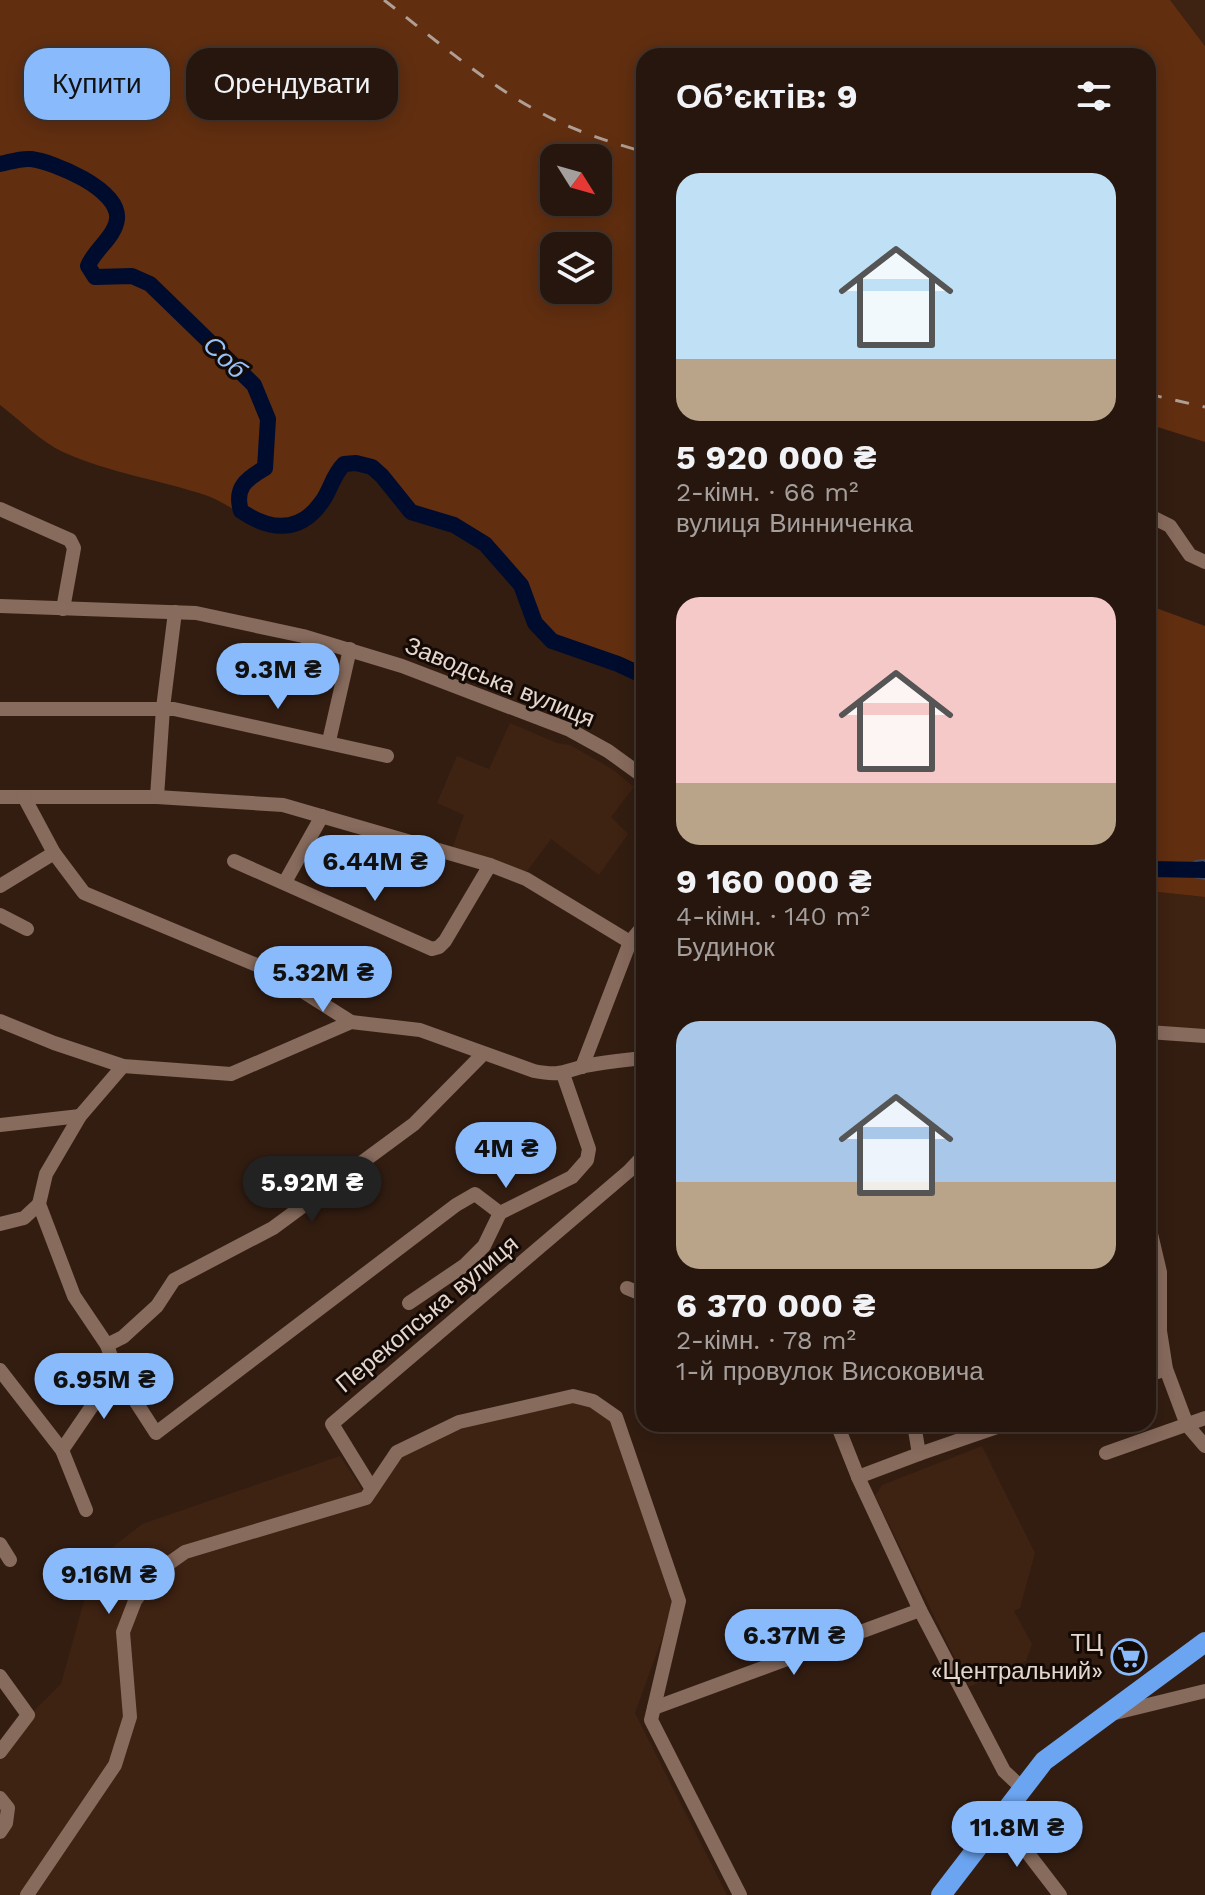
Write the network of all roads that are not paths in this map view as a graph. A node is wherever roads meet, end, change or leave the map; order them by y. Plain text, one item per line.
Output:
1 (0, 509) edge
2 (1156, 519) edge
3 (1205, 562) edge
4 (0, 606) edge
5 (63, 609) junction
6 (175, 612) junction
7 (350, 649) junction
8 (163, 708) junction
9 (0, 709) edge
10 (329, 741) junction
11 (387, 756) dead end
12 (636, 771) edge
13 (0, 797) edge
14 (24, 797) junction
15 (157, 797) junction
16 (322, 816) junction
17 (54, 853) junction
18 (234, 861) dead end
19 (490, 865) junction
20 (285, 882) junction
21 (0, 886) edge
22 (0, 915) edge
23 (27, 929) dead end
24 (636, 935) edge
25 (630, 942) junction
26 (0, 1021) edge
27 (351, 1022) junction
28 (1156, 1033) edge
29 (1205, 1036) edge
30 (483, 1054) junction
31 (636, 1059) edge
32 (123, 1066) junction
33 (582, 1067) junction
34 (563, 1074) junction
35 (80, 1116) junction
36 (0, 1125) edge
37 (636, 1164) edge
38 (39, 1204) junction
39 (500, 1213) junction
40 (0, 1224) edge
41 (1156, 1255) edge
42 (627, 1288) dead end
43 (636, 1292) edge
44 (409, 1303) dead end
45 (107, 1345) junction
46 (1166, 1369) junction
47 (0, 1370) edge
48 (116, 1371) junction
49 (1156, 1372) edge
50 (1205, 1418) edge
51 (1187, 1425) junction
52 (840, 1432) edge
53 (915, 1432) edge
54 (983, 1432) edge
55 (1205, 1446) edge
56 (62, 1450) junction
57 (1106, 1453) dead end
58 (919, 1454) junction
59 (858, 1477) junction
60 (372, 1489) junction
61 (86, 1510) dead end
62 (0, 1544) edge
63 (10, 1560) dead end
64 (920, 1610) junction
65 (1205, 1642) edge
66 (0, 1676) edge
67 (1205, 1691) edge
68 (1154, 1694) junction
69 (654, 1708) junction
70 (0, 1752) edge
71 (1022, 1788) junction
72 (0, 1798) edge
73 (997, 1823) junction
74 (0, 1832) edge
75 (27, 1895) edge
76 (740, 1895) edge
77 (941, 1895) edge
78 (1060, 1895) edge

1 - 5 street
2 - 3 street
4 - 5 street, Заводська вулиця
5 - 6 street, Заводська вулиця
6 - 7 street, Заводська вулиця
6 - 8 street
7 - 10 street
7 - 12 street, Заводська вулиця
8 - 9 street
8 - 10 street
8 - 15 street
10 - 11 street
13 - 14 street
14 - 15 street
14 - 17 street
15 - 16 street
16 - 19 street
16 - 20 street
17 - 21 street
17 - 27 street
18 - 20 street
19 - 20 street
19 - 25 street
22 - 23 street
24 - 25 street
25 - 33 street
26 - 32 street
27 - 30 street
27 - 32 street
28 - 29 street
30 - 34 street
30 - 45 street
31 - 33 street
32 - 35 street
33 - 34 street
34 - 39 street
35 - 36 street
35 - 38 street
37 - 60 street, Перекопська вулиця
38 - 40 street
38 - 45 street
39 - 44 street
39 - 48 street
41 - 46 street
42 - 43 street
45 - 48 street
46 - 49 street
46 - 51 street
47 - 56 street
48 - 56 street
50 - 51 street
51 - 55 street
51 - 57 street
52 - 59 street
53 - 58 street
54 - 58 street
56 - 61 street
58 - 59 street
59 - 64 street
60 - 69 street
60 - 75 street
62 - 63 street
64 - 69 street
64 - 71 street
65 - 68 highway
66 - 70 street
67 - 68 street
68 - 71 highway
69 - 76 street
71 - 73 highway
72 - 74 street
73 - 77 highway
73 - 78 street

